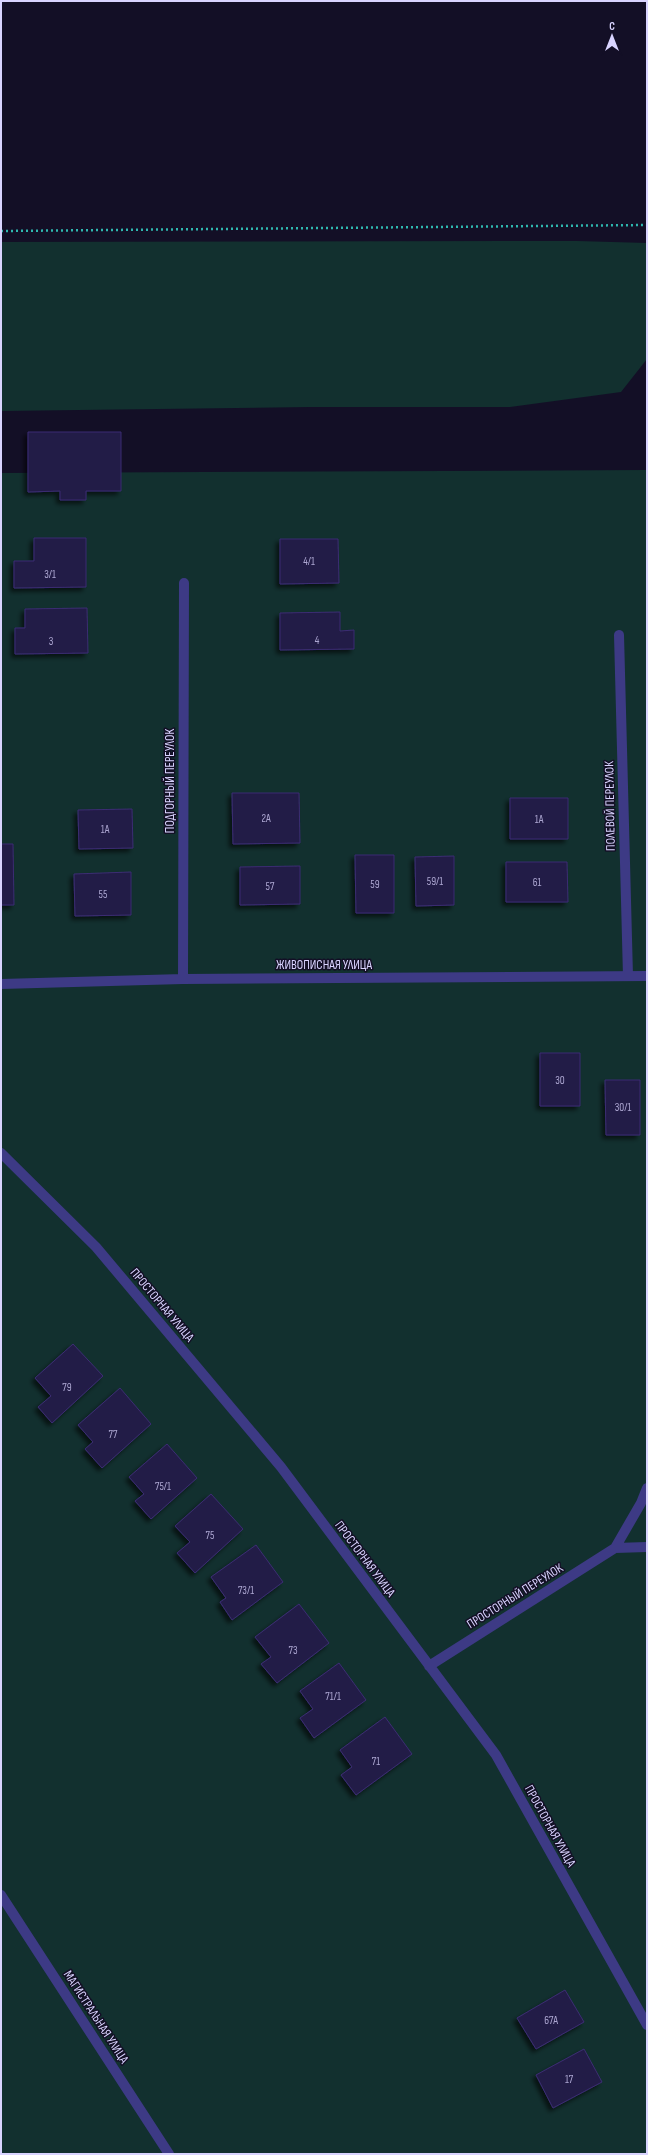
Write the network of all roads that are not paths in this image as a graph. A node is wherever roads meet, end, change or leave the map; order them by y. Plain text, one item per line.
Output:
1 (184, 583) dead end
2 (619, 635) dead end
3 (628, 976) junction
4 (647, 976) edge
5 (183, 979) junction
6 (1, 984) edge
7 (1, 1153) edge
8 (647, 1488) edge
9 (647, 1547) edge
10 (616, 1548) junction
11 (429, 1666) junction
12 (1, 1895) edge
13 (647, 2025) edge
14 (169, 2154) edge

1 - 5 street, ПОДГОРНЫЙ ПЕРЕУЛОК
2 - 3 street, ПОЛЕВОЙ ПЕРЕУЛОК
3 - 4 street, ЖИВОПИСНАЯ УЛИЦА
3 - 5 street, ЖИВОПИСНАЯ УЛИЦА
5 - 6 street, ЖИВОПИСНАЯ УЛИЦА
7 - 11 street, ПРОСТОРНАЯ УЛИЦА
8 - 10 street, ПРОСТОРНЫЙ ПЕРЕУЛОК
9 - 10 street
10 - 11 street, ПРОСТОРНЫЙ ПЕРЕУЛОК
11 - 13 street, ПРОСТОРНАЯ УЛИЦА
12 - 14 street, МАГИСТРАЛЬНАЯ УЛИЦА

